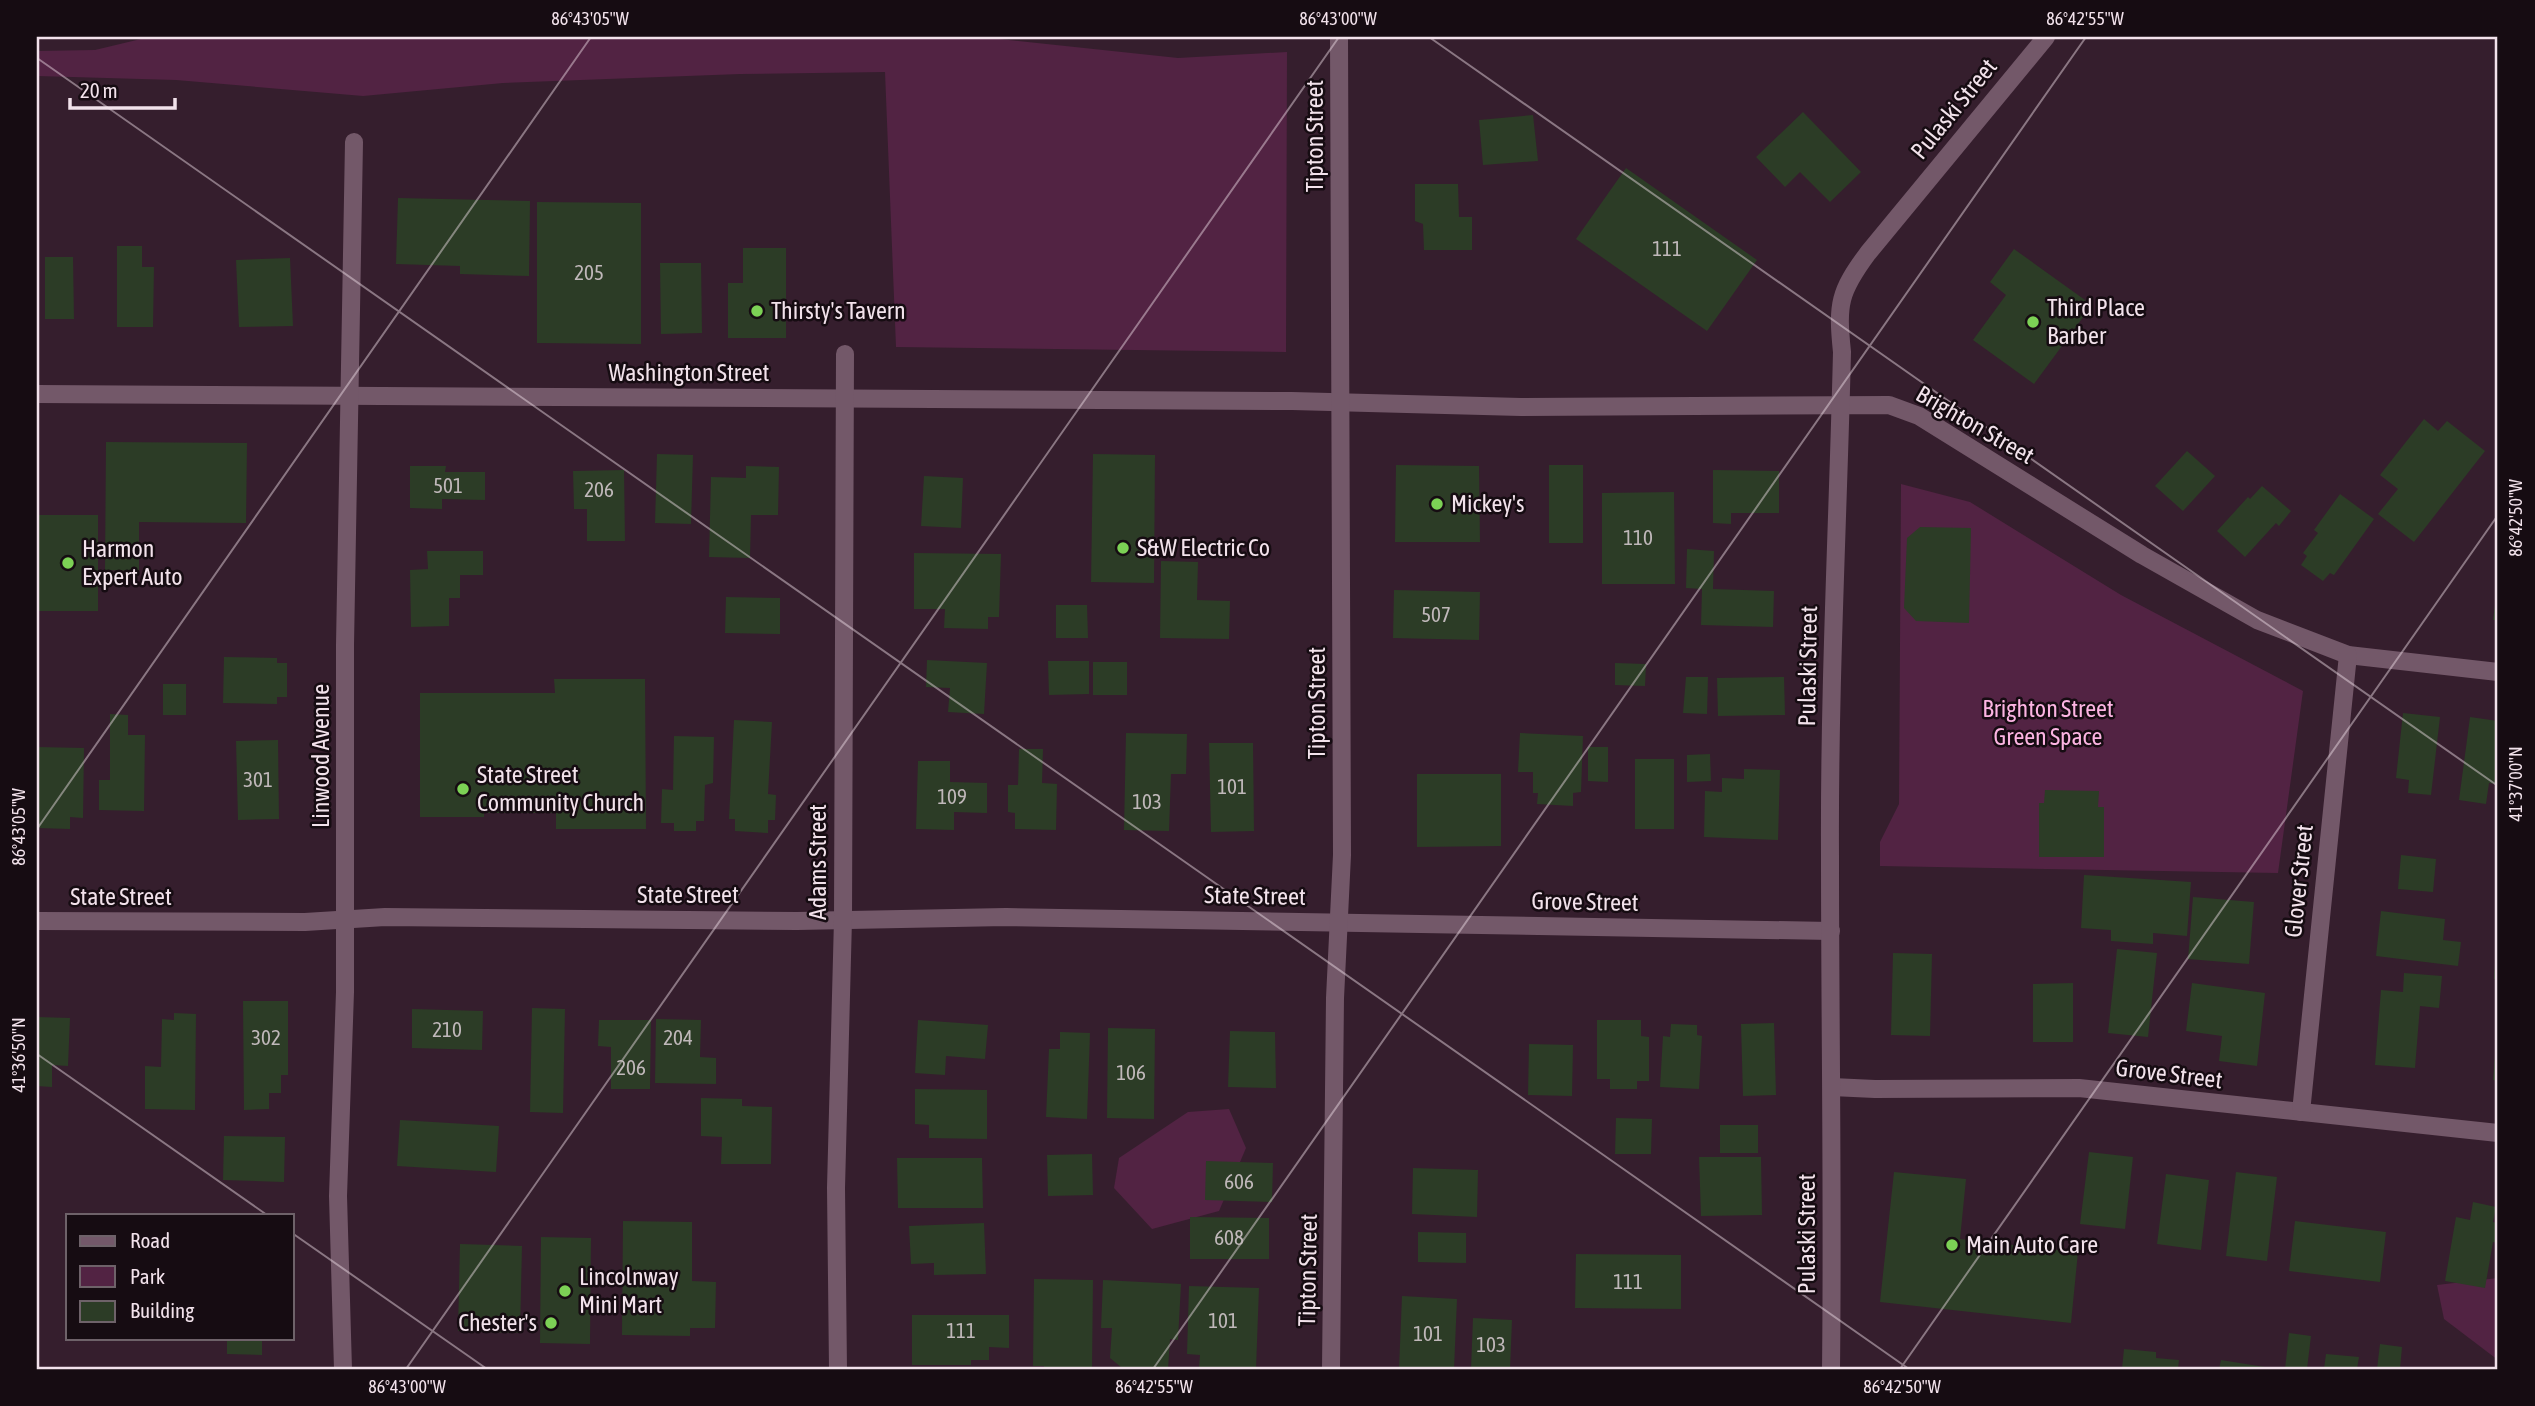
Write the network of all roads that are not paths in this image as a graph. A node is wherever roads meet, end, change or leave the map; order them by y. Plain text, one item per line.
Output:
1 (1339, 37) edge
2 (2046, 37) edge
3 (354, 142) dead end
4 (845, 355) dead end
5 (37, 394) edge
6 (349, 395) junction
7 (845, 400) junction
8 (1340, 403) junction
9 (1841, 405) junction
10 (2348, 656) junction
11 (2498, 672) edge
12 (843, 919) junction
13 (345, 920) junction
14 (37, 921) edge
15 (1338, 924) junction
16 (1831, 932) junction
17 (1832, 1087) junction
18 (2301, 1112) junction
19 (2498, 1133) edge
20 (343, 1369) edge
21 (838, 1369) edge
22 (1331, 1369) edge
23 (1832, 1369) edge

1 - 8 street, Tipton Street
2 - 9 street, Pulaski Street
3 - 6 street, Linwood Avenue
4 - 7 street, Adams Street
5 - 6 street, Washington Street
6 - 7 street, Washington Street
6 - 13 street, Linwood Avenue
7 - 8 street, Washington Street
7 - 12 street, Adams Street
8 - 9 street, Brighton Street
8 - 15 street, Tipton Street
9 - 10 street, Brighton Street
9 - 16 street, Pulaski Street
10 - 11 street, Brighton Street
10 - 18 street, Glover Street
12 - 13 street, State Street
12 - 15 street, State Street
12 - 21 street, Adams Street
13 - 14 street, State Street
13 - 20 street, Linwood Avenue
15 - 16 street, Grove Street
15 - 22 street, Tipton Street
16 - 17 street, Pulaski Street
17 - 18 street, Grove Street
17 - 23 street, Pulaski Street
18 - 19 street, Grove Street

